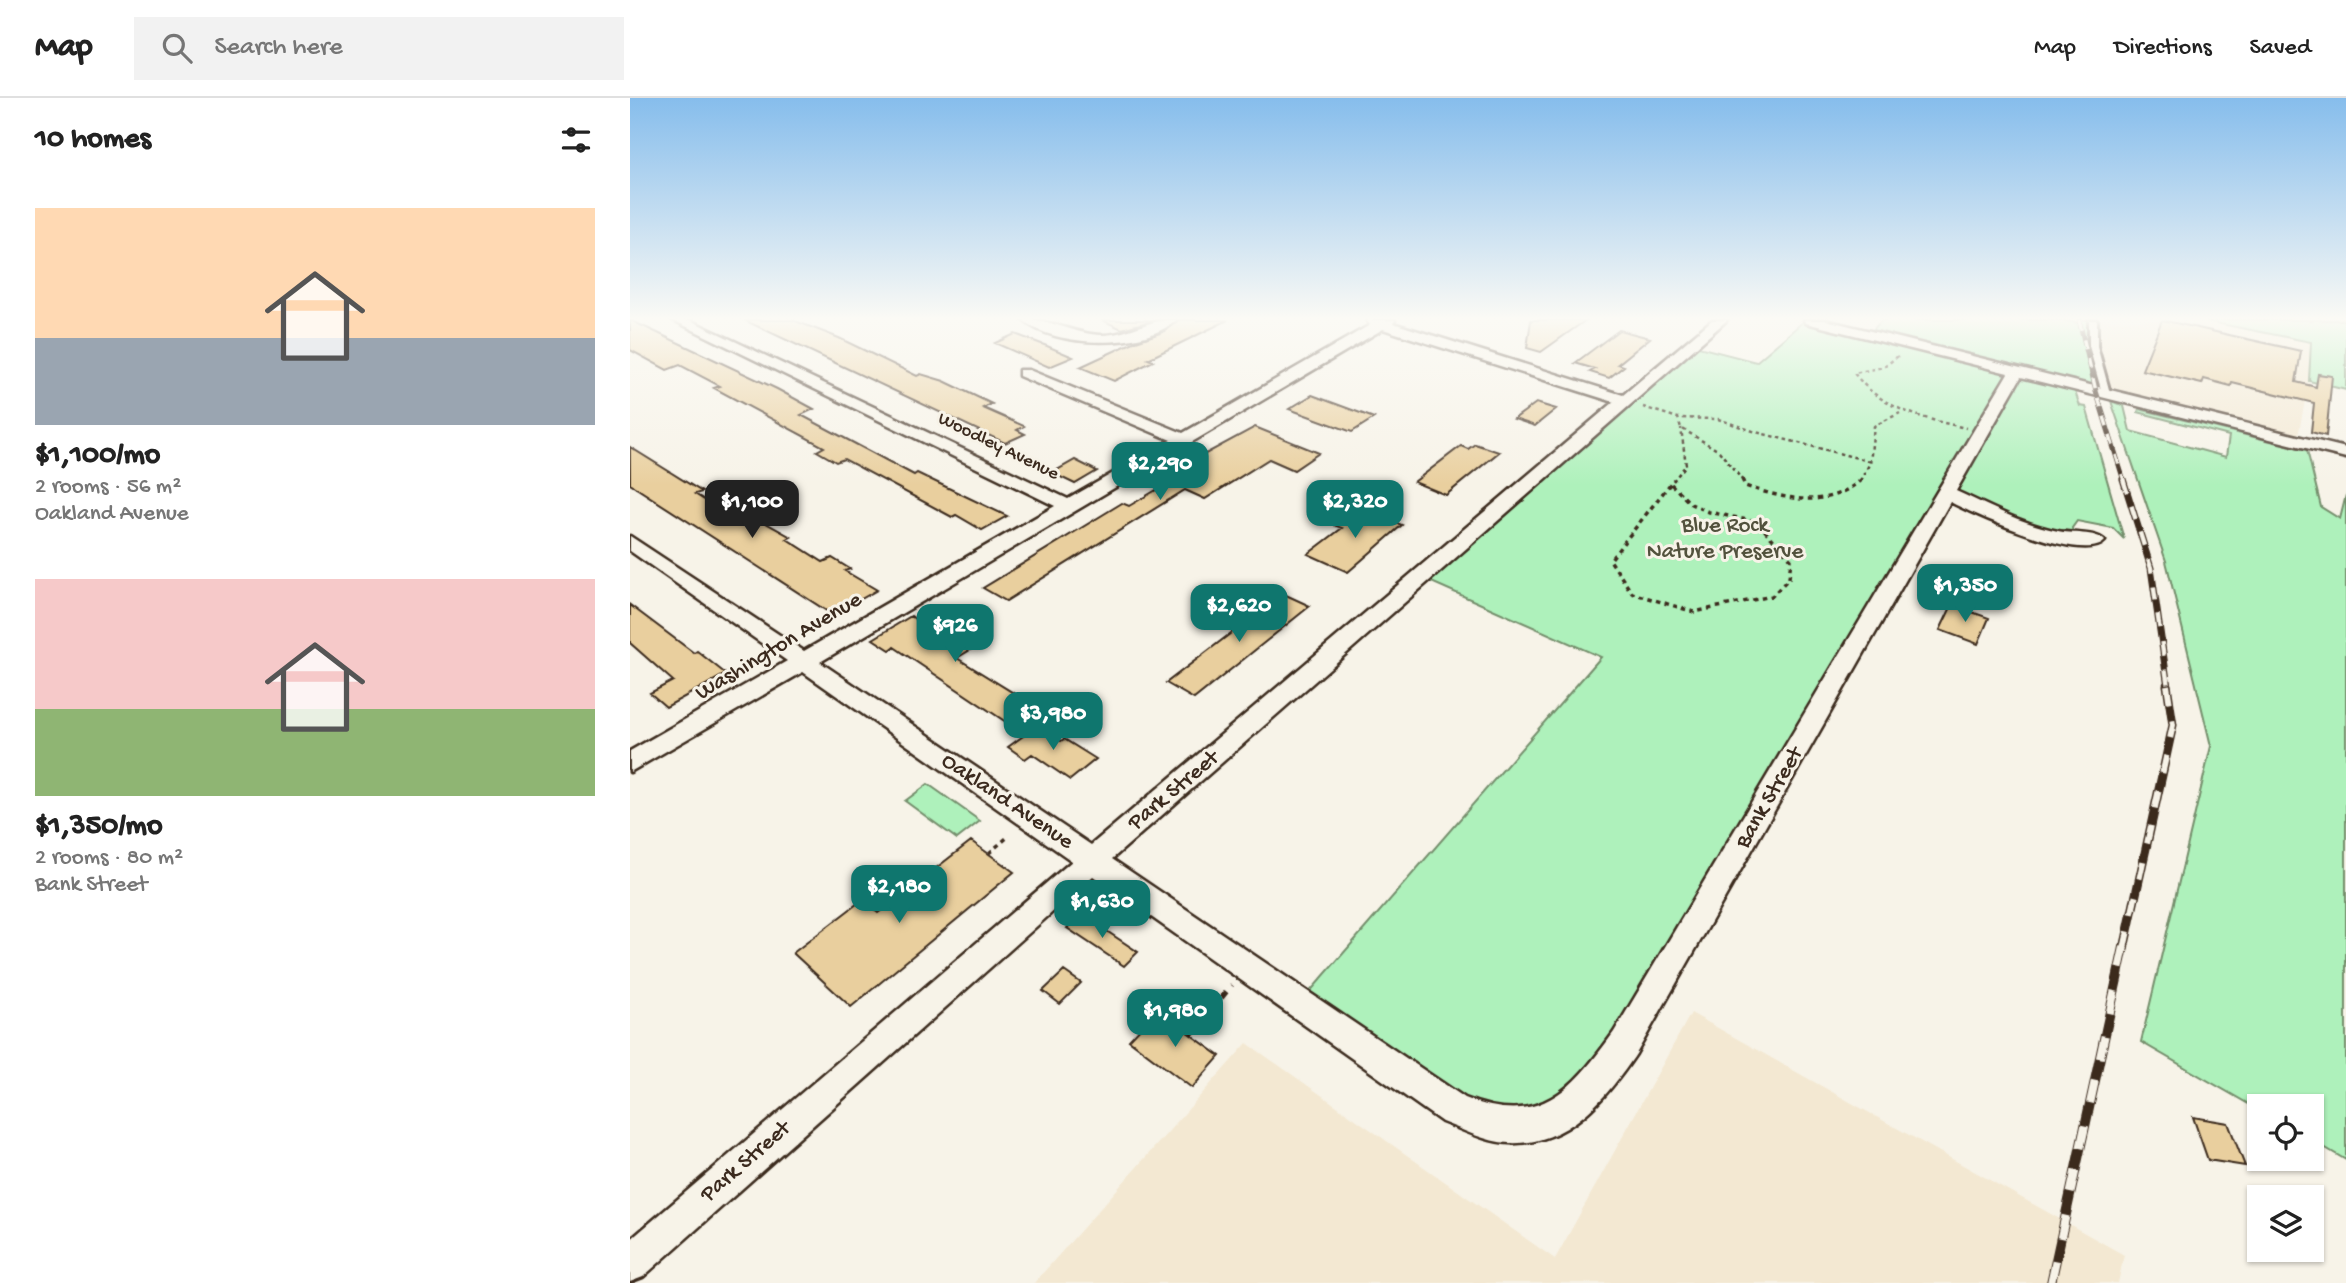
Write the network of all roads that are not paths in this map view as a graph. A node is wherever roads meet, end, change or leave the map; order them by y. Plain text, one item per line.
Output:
1 (796, 375) edge
2 (1030, 375) edge
3 (1289, 375) edge
4 (1547, 375) edge
5 (1656, 375) edge
6 (2014, 375) edge
7 (2034, 375) edge
8 (2101, 375) edge
9 (2106, 393) junction
10 (1626, 401) junction
11 (1184, 439) junction
12 (2346, 453) edge
13 (1946, 493) junction
14 (1069, 506) junction
15 (2095, 541) dead end
16 (630, 542) edge
17 (801, 662) junction
18 (630, 763) edge
19 (1092, 860) junction
20 (1454, 1110) joint
21 (630, 1264) edge

1 - 14 street, Woodley Avenue
2 - 11 street
3 - 11 street, Washington Avenue
4 - 10 street
5 - 10 street, Park Street
6 - 13 street, Bank Street
7 - 9 street
8 - 9 lane
9 - 12 street
10 - 19 street, Park Street
11 - 14 street, Washington Avenue
13 - 15 street
13 - 20 street, Bank Street
14 - 17 street, Washington Avenue
16 - 17 street, Oakland Avenue
17 - 18 street, Washington Avenue
17 - 19 street, Oakland Avenue
19 - 20 street, Oakland Avenue
19 - 21 street, Park Street

